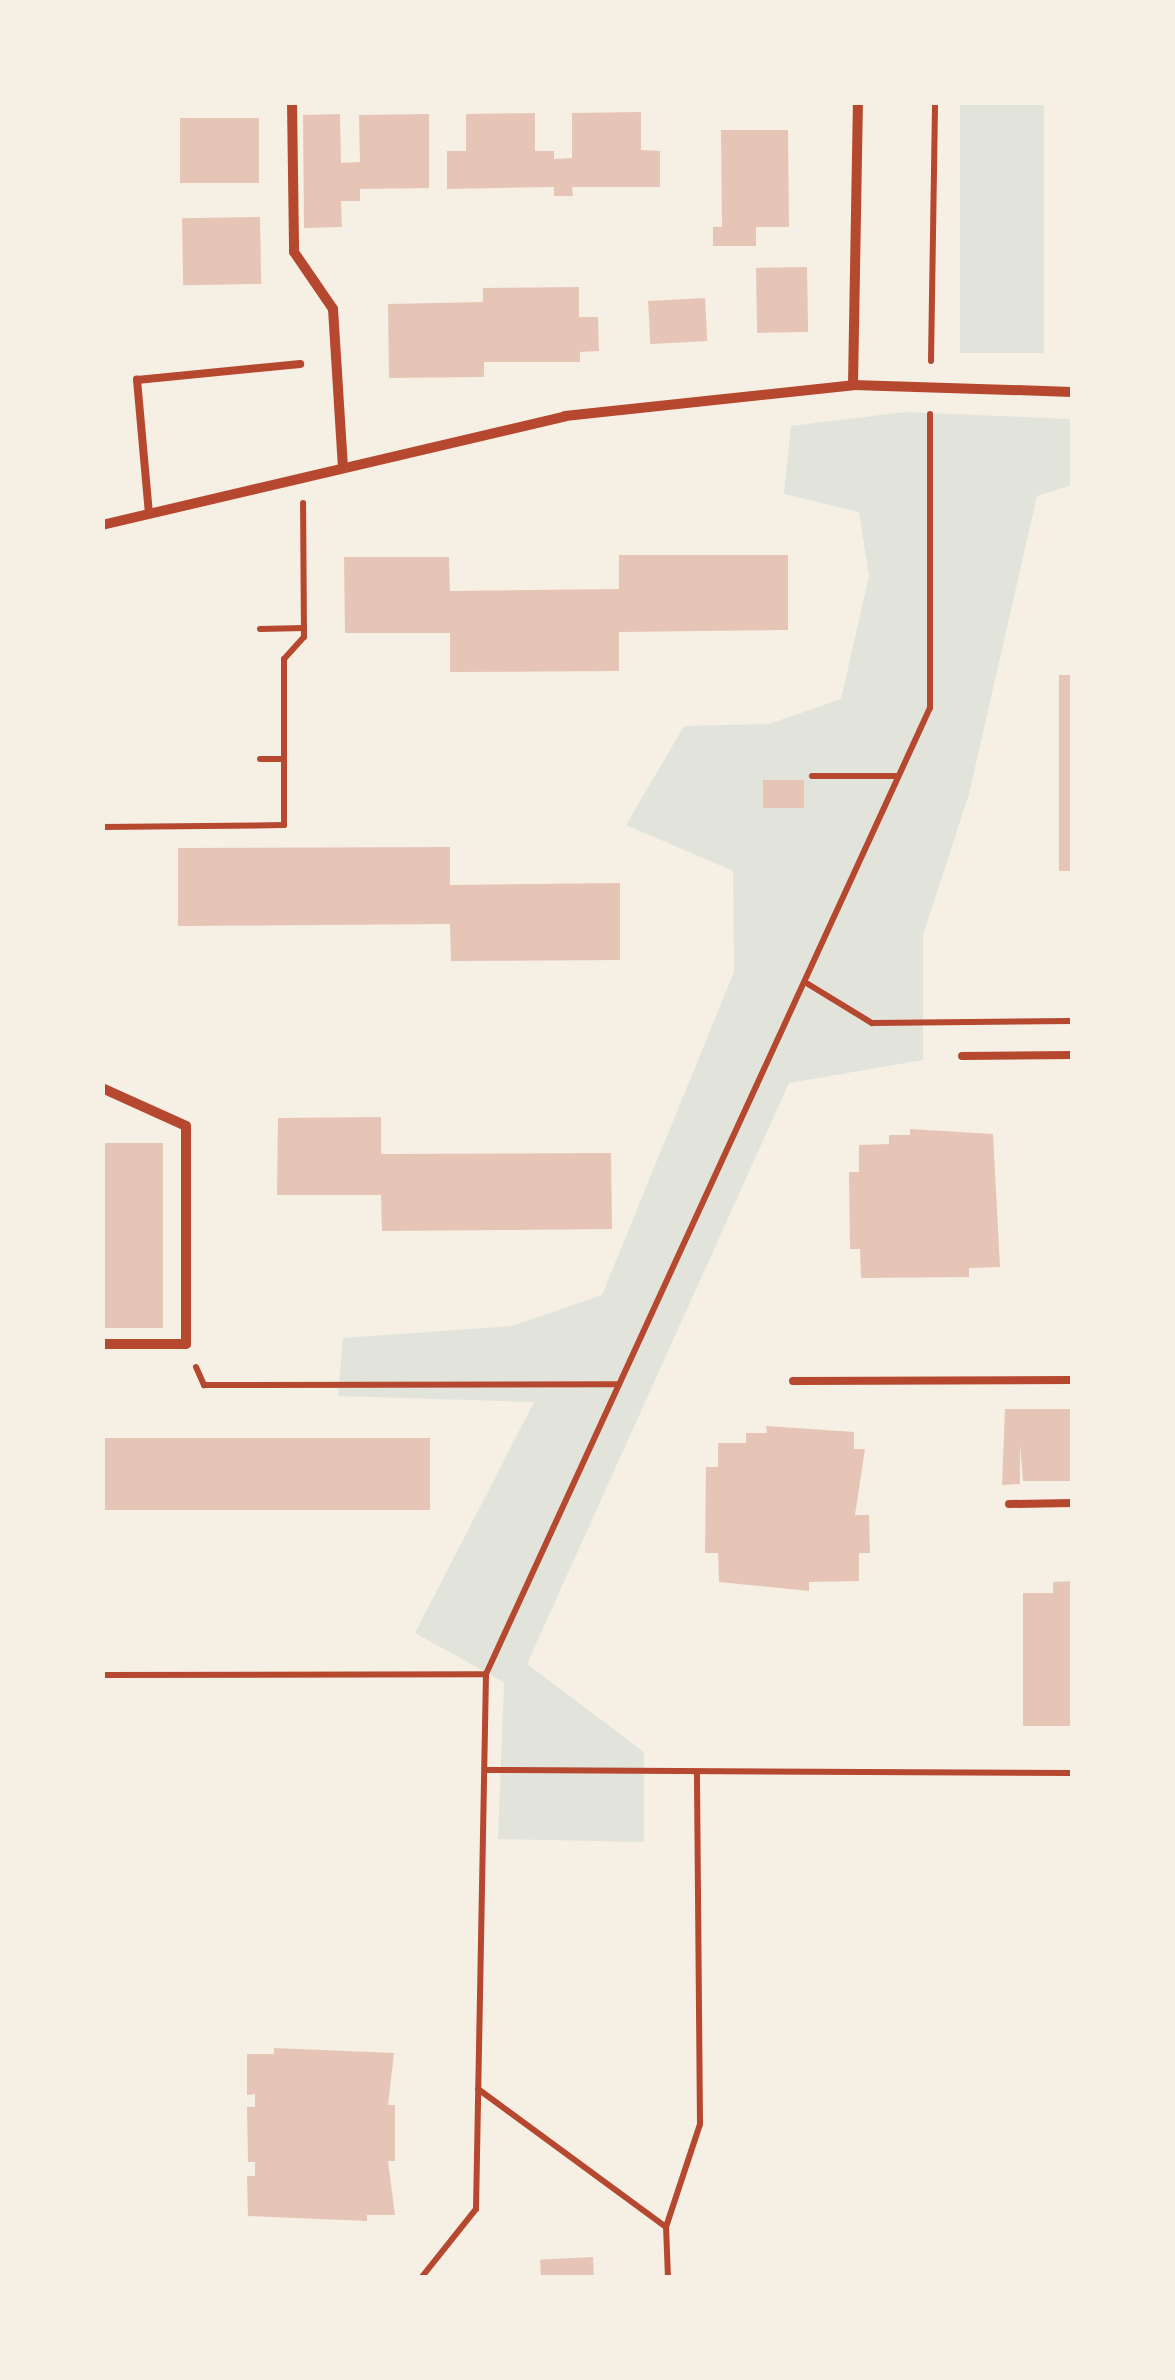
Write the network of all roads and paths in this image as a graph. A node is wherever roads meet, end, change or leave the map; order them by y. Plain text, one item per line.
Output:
1 (292, 102) edge
2 (858, 102) edge
3 (934, 102) edge
4 (300, 364) dead end
5 (853, 384) junction
6 (930, 387) junction
7 (1072, 392) edge
8 (344, 467) junction
9 (303, 477) junction
10 (150, 514) junction
11 (102, 526) edge
12 (304, 628) junction
13 (260, 629) dead end
14 (260, 758) dead end
15 (284, 758) junction
16 (812, 776) dead end
17 (898, 776) junction
18 (102, 827) edge
19 (808, 984) junction
20 (1072, 1021) edge
21 (1072, 1055) edge
22 (962, 1056) dead end
23 (102, 1088) edge
24 (102, 1344) edge
25 (186, 1344) junction
26 (1072, 1380) edge
27 (793, 1381) dead end
28 (618, 1384) junction
29 (1009, 1504) dead end
30 (1072, 1504) edge
31 (486, 1674) junction
32 (102, 1675) edge
33 (487, 1770) junction
34 (697, 1773) junction
35 (1072, 1773) edge
36 (478, 2089) junction
37 (666, 2227) junction
38 (421, 2278) edge
39 (668, 2278) edge

1 - 8 street
2 - 5 street
3 - 6 path
4 - 10 lane
5 - 6 street
5 - 8 street
6 - 7 street
6 - 17 path
8 - 9 street
9 - 10 street
9 - 12 path
10 - 11 street
12 - 13 path
12 - 15 path
14 - 15 path
15 - 18 path
16 - 17 path
17 - 19 path
19 - 20 path
19 - 28 path
21 - 22 lane
23 - 25 street
24 - 25 street
25 - 28 path
26 - 27 lane
28 - 31 path
29 - 30 lane
31 - 32 path
31 - 33 path
33 - 34 path
33 - 36 path
34 - 35 path
34 - 37 path
36 - 37 path
36 - 38 path
37 - 39 path

